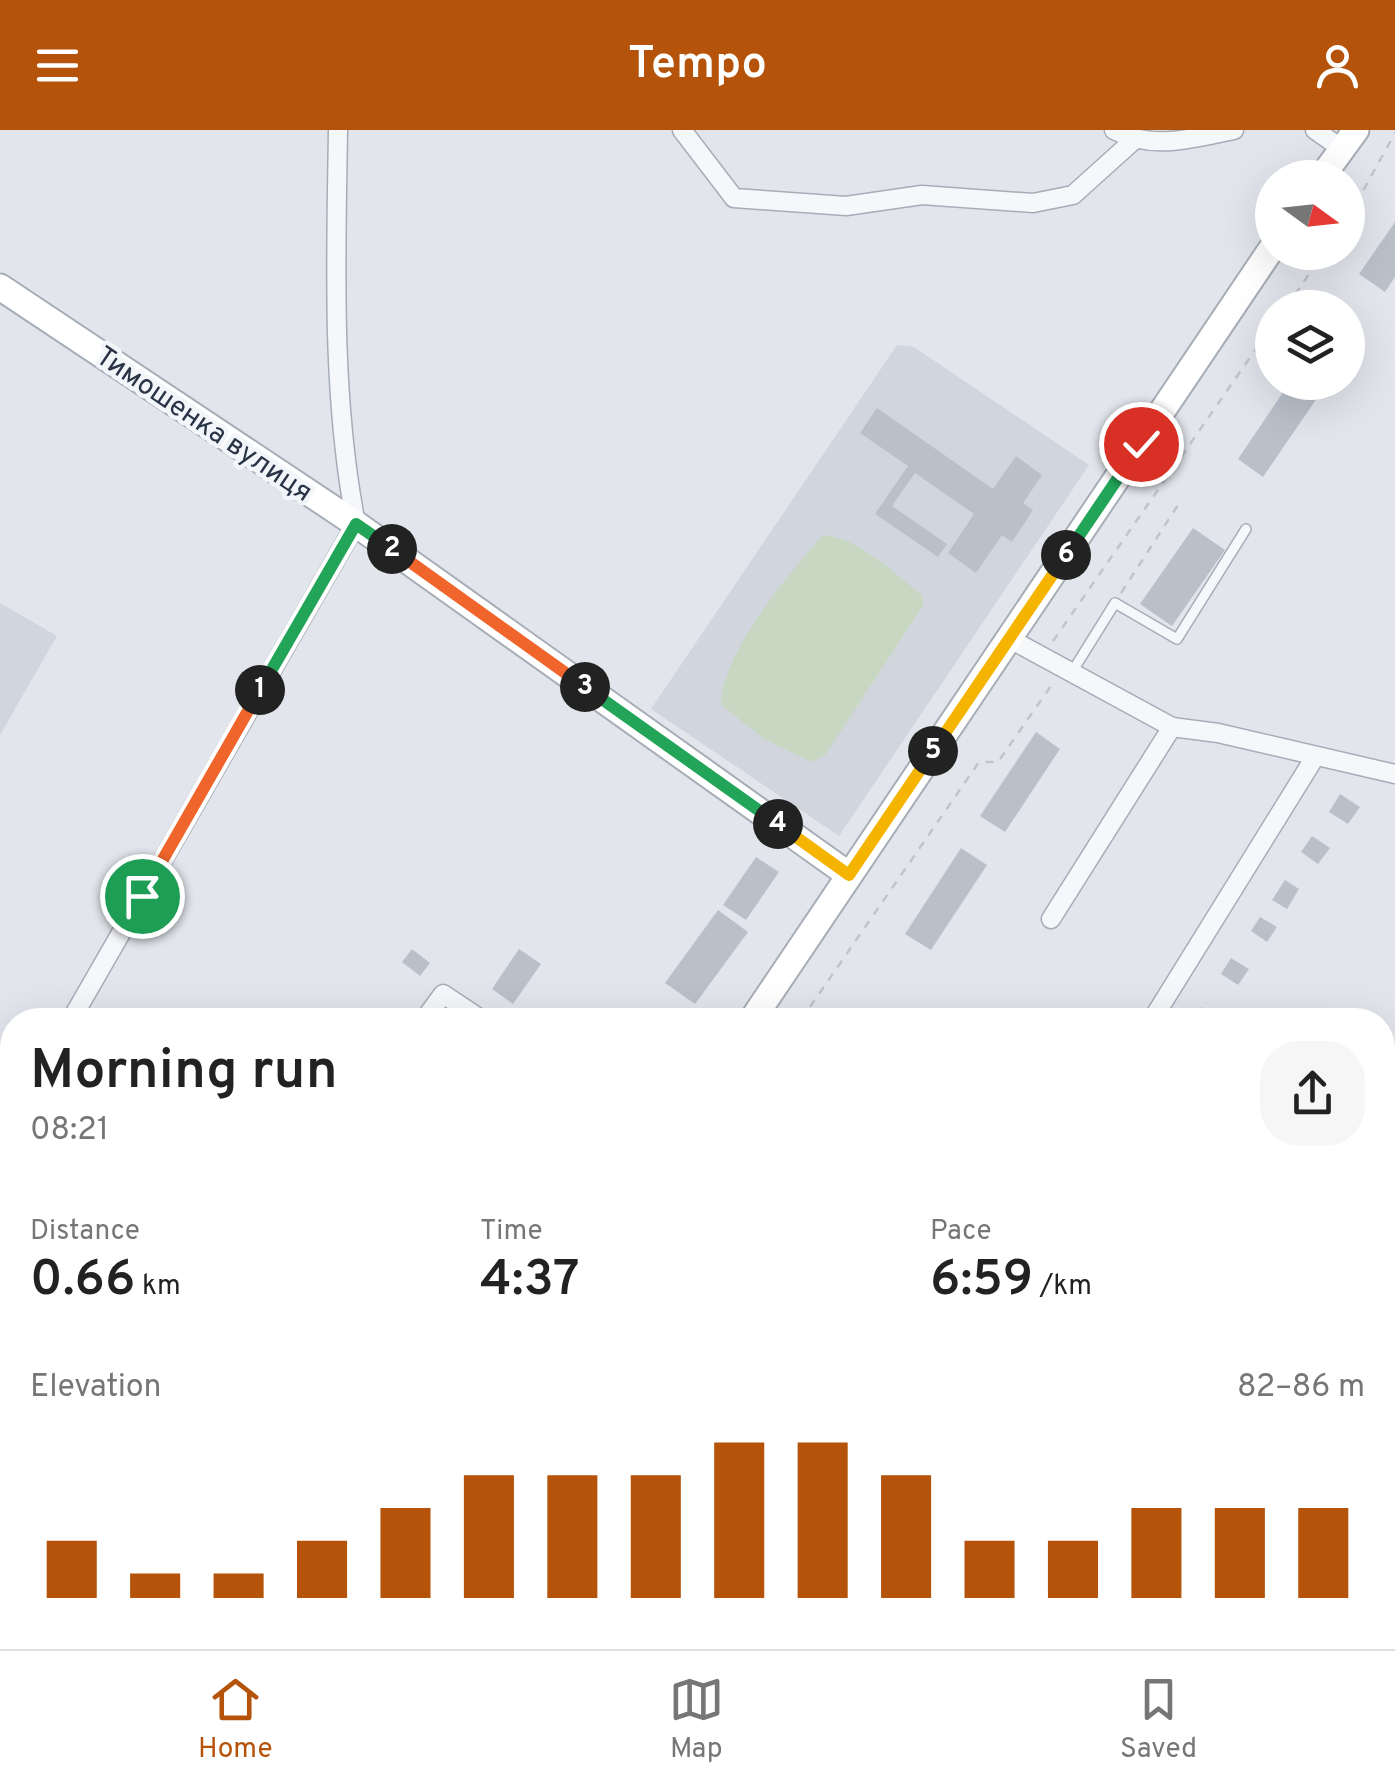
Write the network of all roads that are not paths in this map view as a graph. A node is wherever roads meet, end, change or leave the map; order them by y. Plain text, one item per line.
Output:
1 (338, 130) edge
2 (682, 130) edge
3 (1114, 130) edge
4 (1234, 130) edge
5 (1316, 130) edge
6 (1134, 140) junction
7 (1349, 140) edge
8 (1257, 270) edge
9 (0, 287) edge
10 (356, 524) junction
11 (1246, 529) dead end
12 (1010, 639) junction
13 (1066, 672) junction
14 (1172, 727) junction
15 (1315, 756) junction
16 (1395, 774) edge
17 (849, 875) junction
18 (1051, 919) dead end
19 (78, 1008) edge
20 (433, 1008) edge
21 (464, 1008) edge
22 (760, 1008) edge
23 (1159, 1008) edge

1 - 10 street
2 - 6 street
3 - 6 street
4 - 6 street
5 - 7 street
8 - 12 street
9 - 10 street, Тимошенка вулиця
10 - 17 street, Тимошенка вулиця
10 - 19 street
11 - 13 lane
12 - 13 street
12 - 17 street
13 - 14 street
14 - 15 street
14 - 18 street
15 - 16 street
15 - 23 street
17 - 22 street
20 - 21 street

